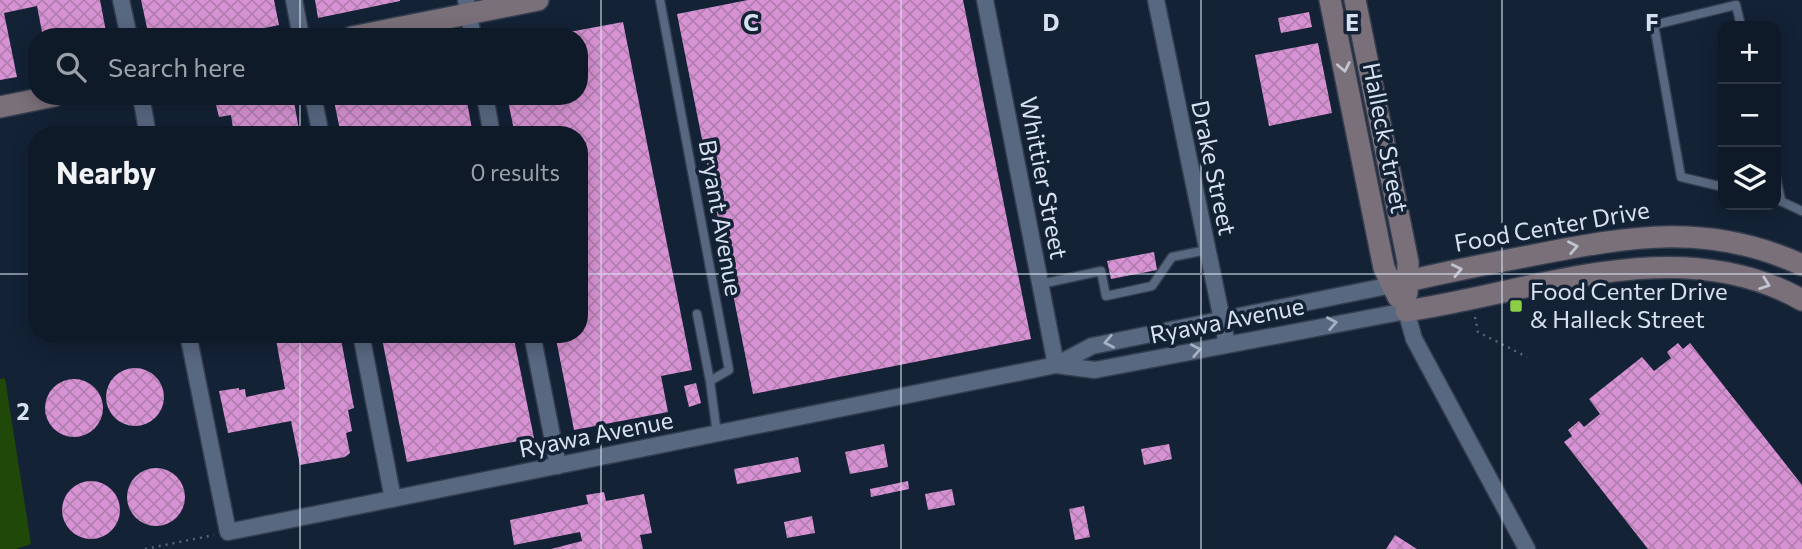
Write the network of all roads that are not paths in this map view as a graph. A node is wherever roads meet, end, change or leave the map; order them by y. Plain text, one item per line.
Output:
1 (121, 0) edge
2 (294, 0) edge
3 (538, 0) edge
4 (660, 0) edge
5 (985, 0) edge
6 (1156, 0) edge
7 (1330, 0) edge
8 (1355, 0) edge
9 (467, 7) edge
10 (1740, 21) edge
11 (127, 28) edge
12 (299, 28) edge
13 (386, 28) edge
14 (471, 28) edge
15 (28, 101) edge
16 (143, 105) edge
17 (315, 105) edge
18 (487, 105) edge
19 (0, 107) edge
20 (146, 126) edge
21 (319, 126) edge
22 (490, 126) edge
23 (1718, 186) edge
24 (1781, 200) edge
25 (1802, 211) edge
26 (1207, 250) junction
27 (1802, 265) edge
28 (1400, 283) junction
29 (1041, 284) junction
30 (1802, 300) edge
31 (1406, 311) junction
32 (696, 314) dead end
33 (1222, 321) junction
34 (190, 343) edge
35 (362, 343) edge
36 (534, 343) edge
37 (1227, 344) junction
38 (1056, 365) junction
39 (710, 381) junction
40 (717, 434) junction
41 (558, 466) junction
42 (393, 499) junction
43 (1527, 549) edge

1 - 11 street
2 - 12 street
3 - 9 main road
4 - 39 lane, Bryant Avenue
5 - 29 street, Whittier Street
6 - 26 street, Drake Street
7 -> 28 main road, Halleck Street
8 - 28 main road, Halleck Street
9 - 13 main road
9 - 14 street
10 - 23 lane
15 - 19 main road
16 - 20 street
17 - 21 street
18 - 22 street
24 - 25 lane
26 - 29 lane
26 - 33 street, Drake Street
28 -> 27 main road, Food Center Drive
28 - 31 main road
28 - 33 street, Ryawa Avenue
29 - 38 street, Whittier Street
31 -> 30 main road
37 -> 31 street, Ryawa Avenue
31 - 43 street
32 - 39 lane
33 - 37 street, Drake Street
33 -> 38 street, Ryawa Avenue
34 - 42 street, Ryawa Avenue
35 - 42 street
36 - 41 street
38 -> 37 street, Ryawa Avenue
38 - 40 street, Ryawa Avenue
39 - 40 lane
40 - 41 street, Ryawa Avenue
41 - 42 street, Ryawa Avenue

